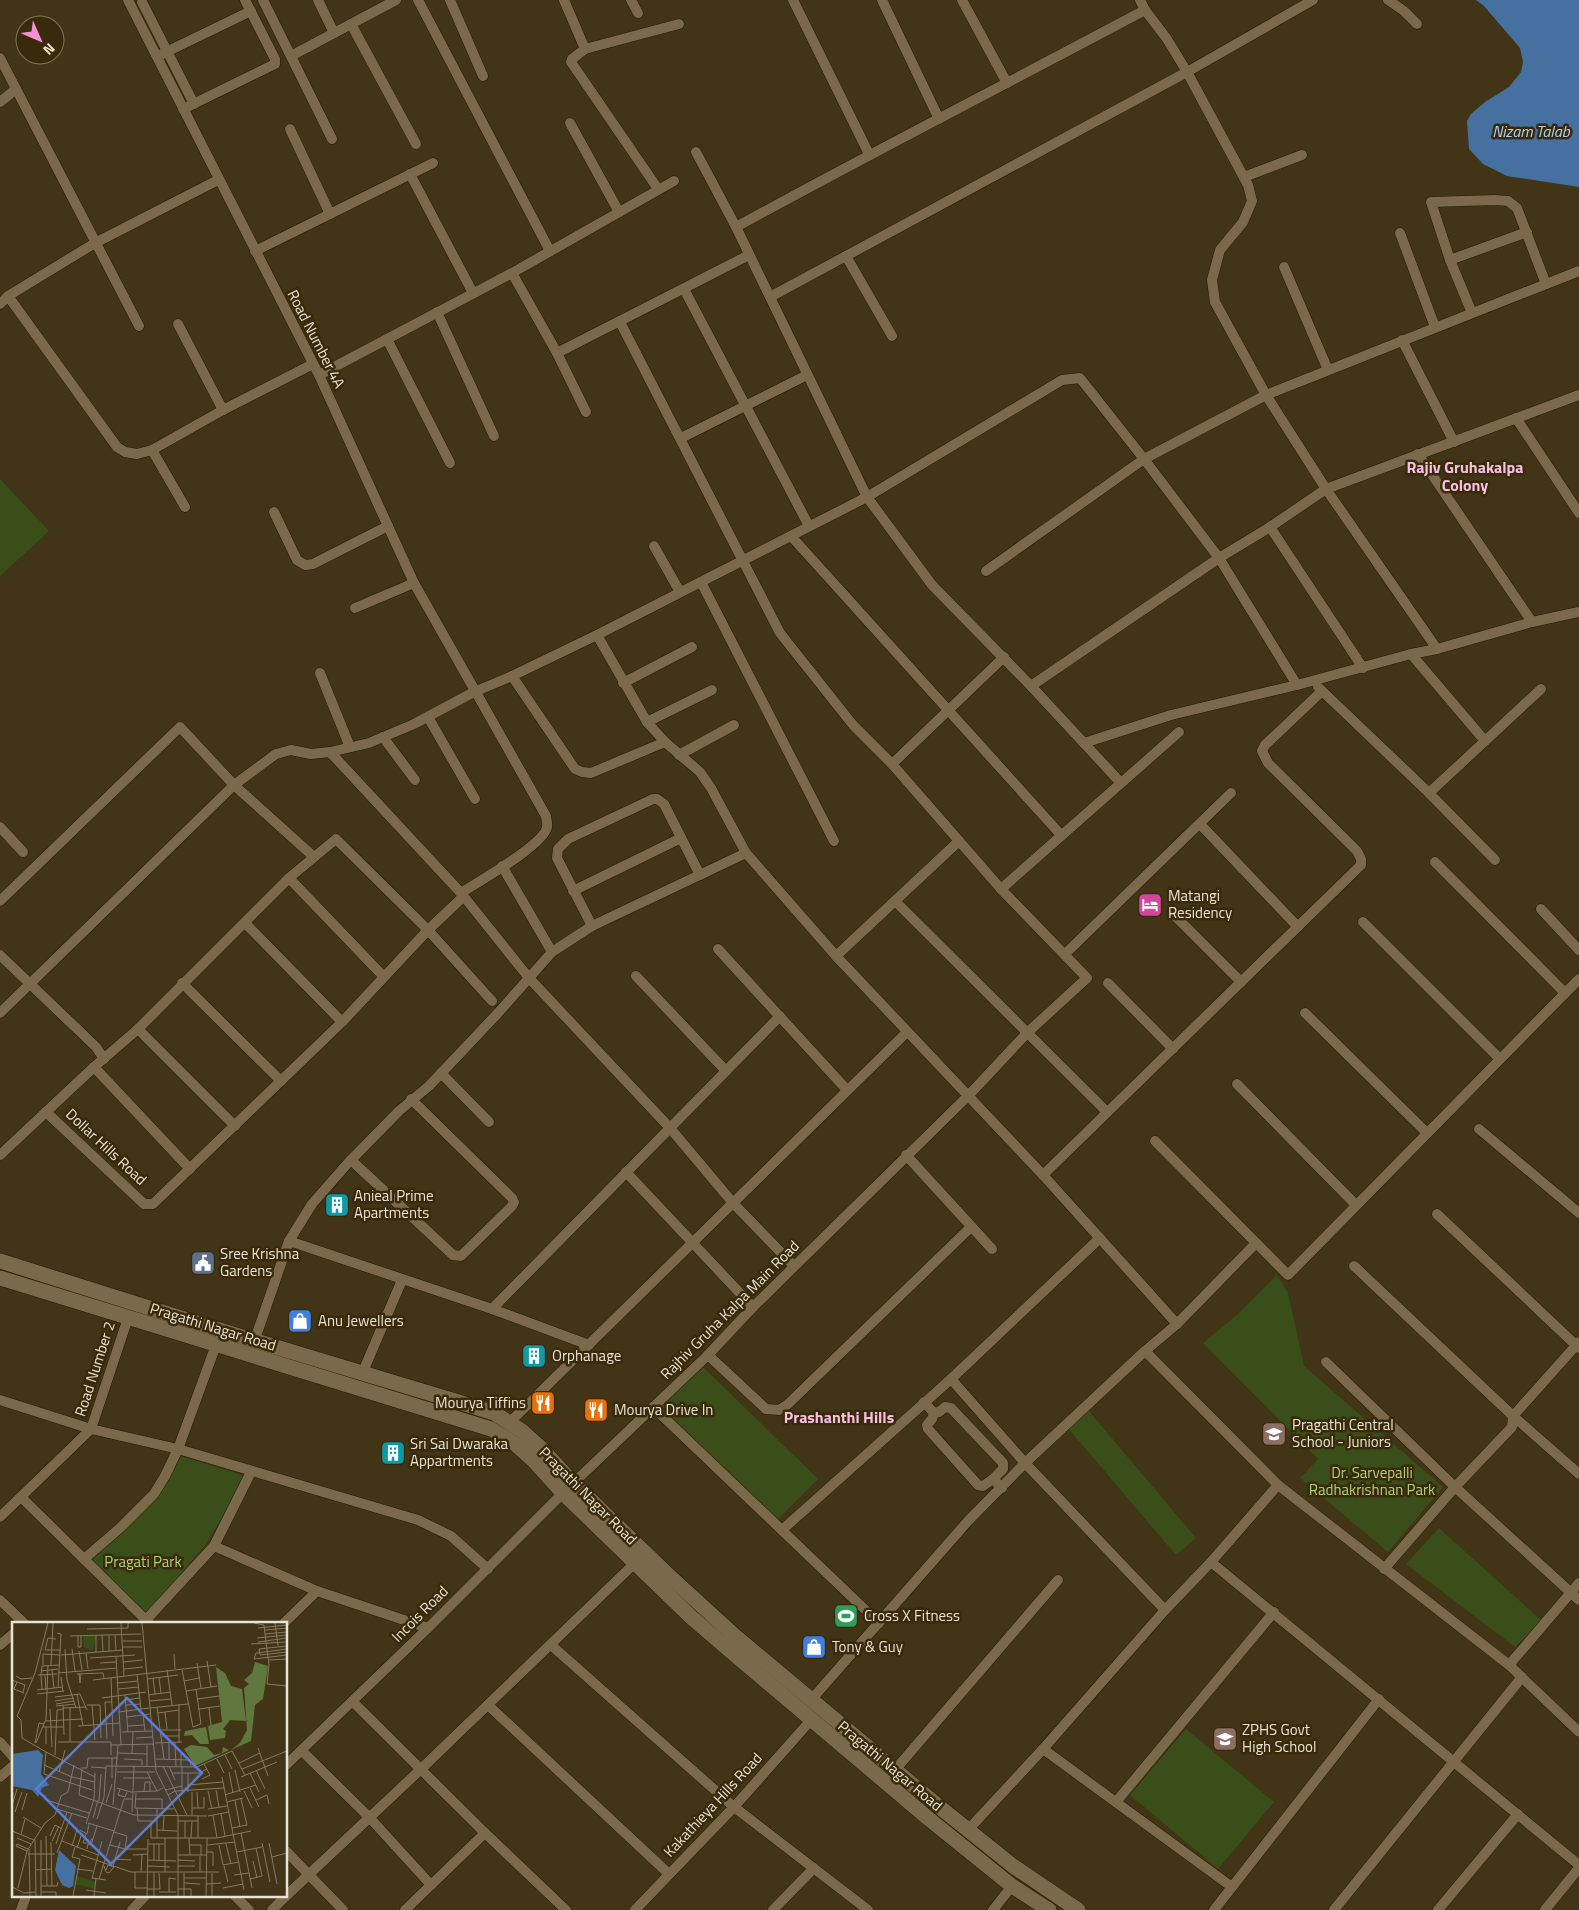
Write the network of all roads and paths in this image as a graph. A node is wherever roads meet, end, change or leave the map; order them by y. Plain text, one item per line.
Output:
1 (245, 0) edge
2 (262, 0) edge
3 (318, 0) edge
4 (418, 0) edge
5 (450, 0) edge
6 (564, 0) edge
7 (631, 0) edge
8 (794, 0) edge
9 (882, 0) edge
10 (962, 0) edge
11 (1140, 0) edge
12 (1312, 0) edge
13 (1388, 0) edge
14 (144, 1) edge
15 (393, 1) edge
16 (130, 4) edge
17 (1145, 10) junction
18 (251, 11) junction
19 (638, 13) dead end
20 (351, 24) junction
21 (679, 24) dead end
22 (1417, 24) dead end
23 (334, 33) junction
24 (585, 50) junction
25 (167, 52) junction
26 (291, 56) junction
27 (157, 57) junction
28 (0, 58) edge
29 (1187, 72) junction
30 (483, 76) dead end
31 (1007, 83) junction
32 (16, 89) junction
33 (0, 102) edge
34 (194, 104) junction
35 (183, 109) junction
36 (939, 119) junction
37 (570, 123) dead end
38 (290, 129) dead end
39 (332, 139) dead end
40 (416, 144) dead end
41 (696, 152) dead end
42 (869, 154) junction
43 (1302, 155) dead end
44 (433, 163) dead end
45 (410, 174) junction
46 (1244, 178) junction
47 (218, 180) junction
48 (674, 181) dead end
49 (658, 189) junction
50 (619, 212) junction
51 (330, 214) junction
52 (736, 226) junction
53 (1526, 232) junction
54 (1400, 233) dead end
55 (95, 243) junction
56 (255, 251) junction
57 (550, 251) junction
58 (749, 255) junction
59 (846, 256) junction
60 (1450, 260) junction
61 (1284, 268) dead end
62 (1579, 272) edge
63 (512, 273) junction
64 (1546, 284) junction
65 (684, 289) junction
66 (473, 293) junction
67 (770, 297) junction
68 (4, 300) edge
69 (437, 312) junction
70 (1472, 313) junction
71 (620, 322) junction
72 (178, 324) dead end
73 (139, 326) dead end
74 (1436, 327) junction
75 (892, 336) dead end
76 (387, 339) junction
77 (1402, 340) junction
78 (557, 353) junction
79 (313, 364) junction
80 (1328, 370) junction
81 (318, 375) junction
82 (808, 375) junction
83 (1266, 394) junction
84 (1579, 395) edge
85 (746, 406) junction
86 (223, 410) junction
87 (586, 412) dead end
88 (1516, 418) junction
89 (494, 436) dead end
90 (681, 438) junction
91 (1454, 442) junction
92 (152, 450) junction
93 (1418, 454) junction
94 (1144, 459) junction
95 (450, 463) dead end
96 (1326, 489) junction
97 (867, 496) junction
98 (185, 507) dead end
99 (274, 512) dead end
100 (1579, 513) edge
101 (388, 526) junction
102 (809, 526) junction
103 (1270, 527) junction
104 (791, 536) junction
105 (654, 546) dead end
106 (1219, 558) junction
107 (744, 561) junction
108 (986, 570) dead end
109 (701, 582) junction
110 (414, 583) junction
111 (680, 592) junction
112 (354, 608) dead end
113 (1579, 612) edge
114 (1532, 622) junction
115 (597, 635) junction
116 (692, 647) dead end
117 (1437, 649) junction
118 (1411, 654) junction
119 (1004, 657) junction
120 (1363, 668) junction
121 (320, 673) dead end
122 (512, 676) junction
123 (1312, 681) junction
124 (623, 683) junction
125 (1297, 685) junction
126 (1031, 686) junction
127 (1540, 689) dead end
128 (712, 690) dead end
129 (1322, 691) junction
130 (474, 692) junction
131 (948, 710) junction
132 (428, 717) junction
133 (646, 722) junction
134 (734, 725) dead end
135 (1179, 732) dead end
136 (383, 737) junction
137 (1485, 741) junction
138 (665, 742) junction
139 (1084, 743) junction
140 (350, 747) junction
141 (330, 752) junction
142 (679, 754) junction
143 (892, 764) junction
144 (415, 780) dead end
145 (1120, 782) junction
146 (234, 786) junction
147 (1231, 793) dead end
148 (1429, 793) junction
149 (475, 799) dead end
150 (1200, 824) junction
151 (0, 827) edge
152 (1061, 835) junction
153 (681, 838) junction
154 (834, 841) dead end
155 (959, 841) junction
156 (23, 852) dead end
157 (746, 853) junction
158 (314, 857) junction
159 (1495, 860) dead end
160 (1435, 862) dead end
161 (502, 866) junction
162 (700, 875) junction
163 (289, 878) junction
164 (1001, 889) junction
165 (573, 891) junction
166 (462, 895) junction
167 (0, 901) edge
168 (896, 902) junction
169 (1541, 909) dead end
170 (1172, 913) dead end
171 (1362, 922) dead end
172 (245, 923) junction
173 (592, 926) junction
174 (1298, 927) junction
175 (428, 930) junction
176 (718, 949) dead end
177 (1579, 950) edge
178 (552, 952) junction
179 (1065, 954) junction
180 (0, 955) edge
181 (836, 956) junction
182 (636, 976) dead end
183 (384, 977) junction
184 (529, 978) junction
185 (1579, 979) edge
186 (1241, 982) junction
187 (182, 983) junction
188 (1108, 983) dead end
189 (29, 984) junction
190 (1565, 993) junction
191 (492, 1001) dead end
192 (0, 1013) edge
193 (1305, 1013) dead end
194 (780, 1016) junction
195 (342, 1022) junction
196 (138, 1029) junction
197 (907, 1032) junction
198 (1027, 1033) junction
199 (1173, 1049) junction
200 (104, 1059) junction
201 (1500, 1059) junction
202 (94, 1067) junction
203 (726, 1071) junction
204 (441, 1073) junction
205 (281, 1081) junction
206 (1237, 1084) dead end
207 (847, 1090) junction
208 (969, 1095) junction
209 (411, 1099) junction
210 (46, 1112) junction
211 (1107, 1112) junction
212 (488, 1122) dead end
213 (235, 1126) junction
214 (670, 1128) junction
215 (1479, 1129) dead end
216 (1427, 1133) junction
217 (1155, 1141) dead end
218 (0, 1155) edge
219 (906, 1155) junction
220 (351, 1160) junction
221 (190, 1169) junction
222 (626, 1172) junction
223 (1043, 1175) junction
224 (733, 1203) junction
225 (1356, 1205) junction
226 (1579, 1213) edge
227 (1437, 1214) dead end
228 (971, 1226) junction
229 (1100, 1238) junction
230 (289, 1241) junction
231 (1256, 1242) junction
232 (692, 1243) junction
233 (992, 1249) dead end
234 (0, 1261) edge
235 (794, 1266) junction
236 (1354, 1266) dead end
237 (0, 1278) edge
238 (402, 1280) junction
239 (753, 1307) junction
240 (492, 1309) junction
241 (128, 1318) junction
242 (1177, 1324) junction
243 (255, 1339) junction
244 (589, 1344) junction
245 (216, 1345) junction
246 (1578, 1345) edge
247 (1145, 1351) junction
248 (708, 1355) junction
249 (1326, 1362) dead end
250 (362, 1374) junction
251 (951, 1379) junction
252 (0, 1400) edge
253 (924, 1402) junction
254 (653, 1407) junction
255 (934, 1413) junction
256 (1513, 1416) junction
257 (510, 1422) junction
258 (91, 1430) junction
259 (178, 1449) junction
260 (1025, 1463) junction
261 (252, 1472) junction
262 (1579, 1474) edge
263 (993, 1479) junction
264 (1278, 1485) junction
265 (1455, 1487) junction
266 (568, 1488) junction
267 (1002, 1488) junction
268 (21, 1497) junction
269 (0, 1517) edge
270 (782, 1530) junction
271 (214, 1546) junction
272 (84, 1559) junction
273 (1211, 1562) junction
274 (635, 1563) junction
275 (1384, 1568) junction
276 (488, 1569) junction
277 (1058, 1580) dead end
278 (1579, 1583) edge
279 (317, 1591) junction
280 (1570, 1593) junction
281 (0, 1600) edge
282 (1579, 1600) edge
283 (1165, 1610) junction
284 (1274, 1612) junction
285 (23, 1622) edge
286 (148, 1622) edge
287 (285, 1622) edge
288 (879, 1623) junction
289 (428, 1628) junction
290 (12, 1635) edge
291 (0, 1645) edge
292 (550, 1645) junction
293 (1509, 1665) junction
294 (1522, 1677) junction
295 (1379, 1699) junction
296 (811, 1700) junction
297 (353, 1702) junction
298 (488, 1705) junction
299 (811, 1720) junction
300 (1579, 1732) edge
301 (0, 1742) edge
302 (1043, 1749) junction
303 (302, 1751) junction
304 (12, 1756) edge
305 (1454, 1761) junction
306 (288, 1763) edge
307 (12, 1767) edge
308 (420, 1770) junction
309 (895, 1770) junction
310 (0, 1777) edge
311 (1116, 1802) junction
312 (734, 1807) junction
313 (1518, 1814) junction
314 (369, 1816) junction
315 (968, 1830) junction
316 (485, 1833) junction
317 (288, 1853) edge
318 (1579, 1866) edge
319 (814, 1868) junction
320 (309, 1873) junction
321 (670, 1874) junction
322 (430, 1885) junction
323 (1012, 1886) junction
324 (1232, 1887) junction
325 (288, 1894) edge
326 (25, 1898) edge
327 (143, 1898) edge
328 (237, 1898) edge
329 (284, 1898) edge
330 (21, 1910) edge
331 (132, 1910) edge
332 (249, 1910) edge
333 (272, 1910) edge
334 (343, 1910) edge
335 (405, 1910) edge
336 (566, 1910) edge
337 (635, 1910) edge
338 (773, 1910) edge
339 (868, 1910) edge
340 (993, 1910) edge
341 (1049, 1910) edge
342 (1078, 1910) edge
343 (1214, 1910) edge
344 (1334, 1910) edge
345 (1438, 1910) edge
346 (1545, 1910) edge

1 - 18 street
2 - 26 street
3 - 23 street
4 - 57 street
5 - 30 street
6 - 24 street
7 - 19 street
8 - 42 street
9 - 36 street
10 - 31 street
11 - 17 street
12 - 29 street
13 - 22 street
14 - 16 street
14 - 25 street
15 - 20 street
16 - 27 street, Road Number 4A
17 - 29 street
17 - 31 street
18 - 25 street
18 - 34 street
20 - 23 street
20 - 40 street
21 - 24 street
23 - 26 street
24 - 49 street
25 - 27 street
25 - 34 street
26 - 39 street
27 - 35 street, Road Number 4A
28 - 32 street
29 - 46 street
29 - 59 street
31 - 36 street
32 - 33 street
32 - 55 street
34 - 35 street
35 - 47 street, Road Number 4A
36 - 42 street
37 - 50 street
38 - 51 street
41 - 52 street
42 - 52 street
43 - 46 street
44 - 45 street
45 - 51 street
45 - 66 street
46 - 83 street
47 - 55 street
47 - 56 street, Road Number 4A
48 - 49 street
49 - 50 street
50 - 57 street
51 - 56 street
52 - 58 street
53 - 60 street
53 - 60 street
53 - 64 street
54 - 74 street
55 - 68 street
55 - 73 street
56 - 79 street, Road Number 4A
57 - 63 street
58 - 65 street
58 - 67 street
59 - 67 street
59 - 75 street
60 - 70 street
61 - 80 street
62 - 64 street
63 - 66 street
63 - 78 street
64 - 70 street
65 - 71 street
65 - 85 street
66 - 69 street
67 - 82 street
68 - 92 street
69 - 76 street
69 - 89 street
70 - 74 street
71 - 78 street
71 - 90 street
72 - 86 street
74 - 77 street
76 - 81 street
76 - 95 street
77 - 80 street
77 - 91 street
78 - 87 street
79 - 81 street, Road Number 4A
79 - 86 street
80 - 83 street
81 - 101 street, Road Number 4A
82 - 85 street
82 - 97 street
83 - 94 street
83 - 96 street
84 - 88 street
85 - 90 street
85 - 102 street
86 - 92 street
88 - 91 street
88 - 100 street
90 - 107 street
91 - 93 street
92 - 98 street
93 - 96 street
93 - 114 street
94 - 97 street
94 - 106 street
94 - 108 street
96 - 103 street
96 - 117 street
97 - 102 street
97 - 119 street
99 - 101 street
101 - 110 street, Road Number 4A
102 - 104 street
103 - 106 street
103 - 120 street
104 - 107 street
104 - 131 street
105 - 111 street
106 - 125 street
106 - 126 street
107 - 109 street
107 - 143 street
109 - 111 street
109 - 154 street
110 - 112 street
110 - 130 street, Road Number 4A
111 - 115 street
113 - 114 street
114 - 117 street
115 - 122 street
115 - 124 street
116 - 124 street
117 - 118 street
118 - 120 street
118 - 137 street
119 - 126 street
119 - 131 street
120 - 123 street
121 - 140 street
122 - 130 street
122 - 138 street
123 - 125 street
123 - 129 street
124 - 133 street
125 - 139 street
126 - 139 street
127 - 137 street
128 - 133 street
129 - 148 street
129 - 174 street
130 - 132 street
130 - 161 street, Road Number 4A
131 - 143 street
131 - 152 street
132 - 136 street
132 - 149 street
133 - 138 street
134 - 142 street
135 - 145 street
136 - 140 street
136 - 144 street
137 - 148 street
138 - 142 street
139 - 145 street
140 - 141 street
141 - 146 street
141 - 166 street
142 - 157 street
143 - 155 street
145 - 152 street
146 - 158 street
146 - 167 street
146 - 189 street
147 - 150 street
148 - 159 street
150 - 174 street
150 - 179 street
151 - 156 street
152 - 164 street
153 - 162 street
153 - 165 street
153 - 165 street
155 - 164 street
155 - 168 street
157 - 162 street
157 - 181 street
158 - 163 street, Dollar Hills Road
158 - 175 street, Dollar Hills Road
160 - 190 street
161 - 166 street, Road Number 4A
161 - 178 street
162 - 173 street
163 - 172 street, Dollar Hills Road
163 - 183 street
164 - 179 street
165 - 173 street
166 - 175 street, Road Number 4A
166 - 184 street
168 - 181 street
168 - 198 street
169 - 177 street
170 - 186 street
171 - 201 street
172 - 187 street, Dollar Hills Road
172 - 195 street
173 - 178 street
174 - 186 street
175 - 183 street, Dollar Hills Road
175 - 191 street, Dollar Hills Road
176 - 194 street
178 - 184 street
179 - 198 street, Rajhiv Gruha Kalpa Main Road
180 - 189 street
181 - 197 street
182 - 203 street
183 - 195 street, Dollar Hills Road
184 - 204 street
184 - 214 street
185 - 190 street
186 - 199 street
187 - 196 street, Dollar Hills Road
187 - 205 street
188 - 199 street
189 - 192 street
189 - 200 street
190 - 201 street
193 - 216 street
194 - 203 street
194 - 207 street
195 - 205 street, Dollar Hills Road
196 - 200 street, Dollar Hills Road
196 - 213 street
197 - 207 street
197 - 208 street
198 - 208 street, Rajhiv Gruha Kalpa Main Road
198 - 211 street
199 - 211 street
200 - 202 street, Dollar Hills Road
201 - 216 street
202 - 210 street, Dollar Hills Road
202 - 221 street
203 - 214 street
204 - 209 street
204 - 212 street
205 - 213 street, Dollar Hills Road
206 - 225 street
207 - 224 street
208 - 219 street, Rajhiv Gruha Kalpa Main Road
208 - 223 street
209 - 220 street
209 - 220 street
210 - 218 street, Dollar Hills Road
210 - 221 street, Dollar Hills Road
211 - 223 street
213 - 221 street, Dollar Hills Road
214 - 222 street
214 - 224 street
215 - 226 street
216 - 225 street
217 - 231 street
219 - 228 street
219 - 235 street, Rajhiv Gruha Kalpa Main Road
220 - 230 street
222 - 232 street
222 - 240 street
223 - 229 street
224 - 232 street
224 - 235 street
225 - 231 street
227 - 246 street
228 - 233 street
228 - 248 street
229 - 242 street
229 - 251 street
230 - 238 street
230 - 243 street
231 - 242 street
232 - 239 street
232 - 244 street
234 - 243 main road, Pragathi Nagar Road
235 - 239 street, Rajhiv Gruha Kalpa Main Road
236 - 256 street
237 - 241 main road, Pragathi Nagar Road
238 - 240 street
238 - 250 street
239 - 248 street, Rajhiv Gruha Kalpa Main Road
240 - 244 street
241 - 245 main road, Pragathi Nagar Road
241 - 258 street, Road Number 2
242 - 247 street
243 - 250 main road, Pragathi Nagar Road
244 - 257 street
245 - 259 street
245 - 266 main road, Pragathi Nagar Road
246 - 256 street
247 - 260 street
247 - 264 street
248 - 254 street, Rajhiv Gruha Kalpa Main Road
249 - 265 street
250 - 257 main road, Pragathi Nagar Road
251 - 253 street
251 - 260 street
252 - 258 street
253 - 255 street
253 - 270 street
254 - 266 street, Rajhiv Gruha Kalpa Main Road
254 - 270 street
255 - 263 street
255 - 263 street
256 - 262 street
256 - 265 street
257 - 266 main road, Pragathi Nagar Road
258 - 259 street
258 - 268 street
259 - 261 street
259 - 272 street
260 - 267 street
260 - 283 street
261 - 271 street
261 - 276 street
263 - 267 street
264 - 273 street
264 - 275 street
265 - 275 street
265 - 280 street
266 - 274 main road, Pragathi Nagar Road
266 - 276 street, Incois Road
266 - 296 main road, Pragathi Nagar Road
267 - 288 street
268 - 269 street
268 - 272 street
270 - 288 street
271 - 279 street
271 - 286 street
272 - 286 street
273 - 283 street
273 - 284 street
274 - 292 street
274 - 299 main road, Pragathi Nagar Road
275 - 293 street
276 - 289 street, Incois Road
277 - 309 street
278 - 280 street
279 - 287 street
279 - 289 street
280 - 282 street
280 - 293 street
281 - 285 street
283 - 302 street
284 - 295 street
284 - 311 street
288 - 296 street
289 - 297 street, Incois Road
290 - 291 street
292 - 298 street
292 - 312 street
293 - 294 street
294 - 300 street
294 - 305 street
295 - 305 street
295 - 324 street
296 - 309 main road, Pragathi Nagar Road
297 - 303 street, Incois Road
297 - 308 street
298 - 308 street
298 - 321 street
299 - 312 street, Kakathieya Hills Road
299 - 323 main road, Pragathi Nagar Road
301 - 304 street
302 - 311 street
302 - 315 street
303 - 306 street, Incois Road
303 - 314 street
305 - 313 street
305 - 344 street
307 - 310 street
308 - 314 street
308 - 316 street
309 - 315 main road, Pragathi Nagar Road
311 - 324 street
312 - 319 street
312 - 321 street, Kakathieya Hills Road
313 - 318 street
313 - 345 street
314 - 320 street
314 - 322 street
315 - 342 main road, Pragathi Nagar Road
316 - 322 street
316 - 336 street
317 - 320 street
318 - 346 street
319 - 338 street
319 - 339 street
320 - 325 street
320 - 334 street
321 - 337 street, Kakathieya Hills Road
322 - 335 street
323 - 340 street
323 - 341 main road, Pragathi Nagar Road
324 - 343 street
326 - 330 street
327 - 331 street
328 - 332 street
329 - 333 street

